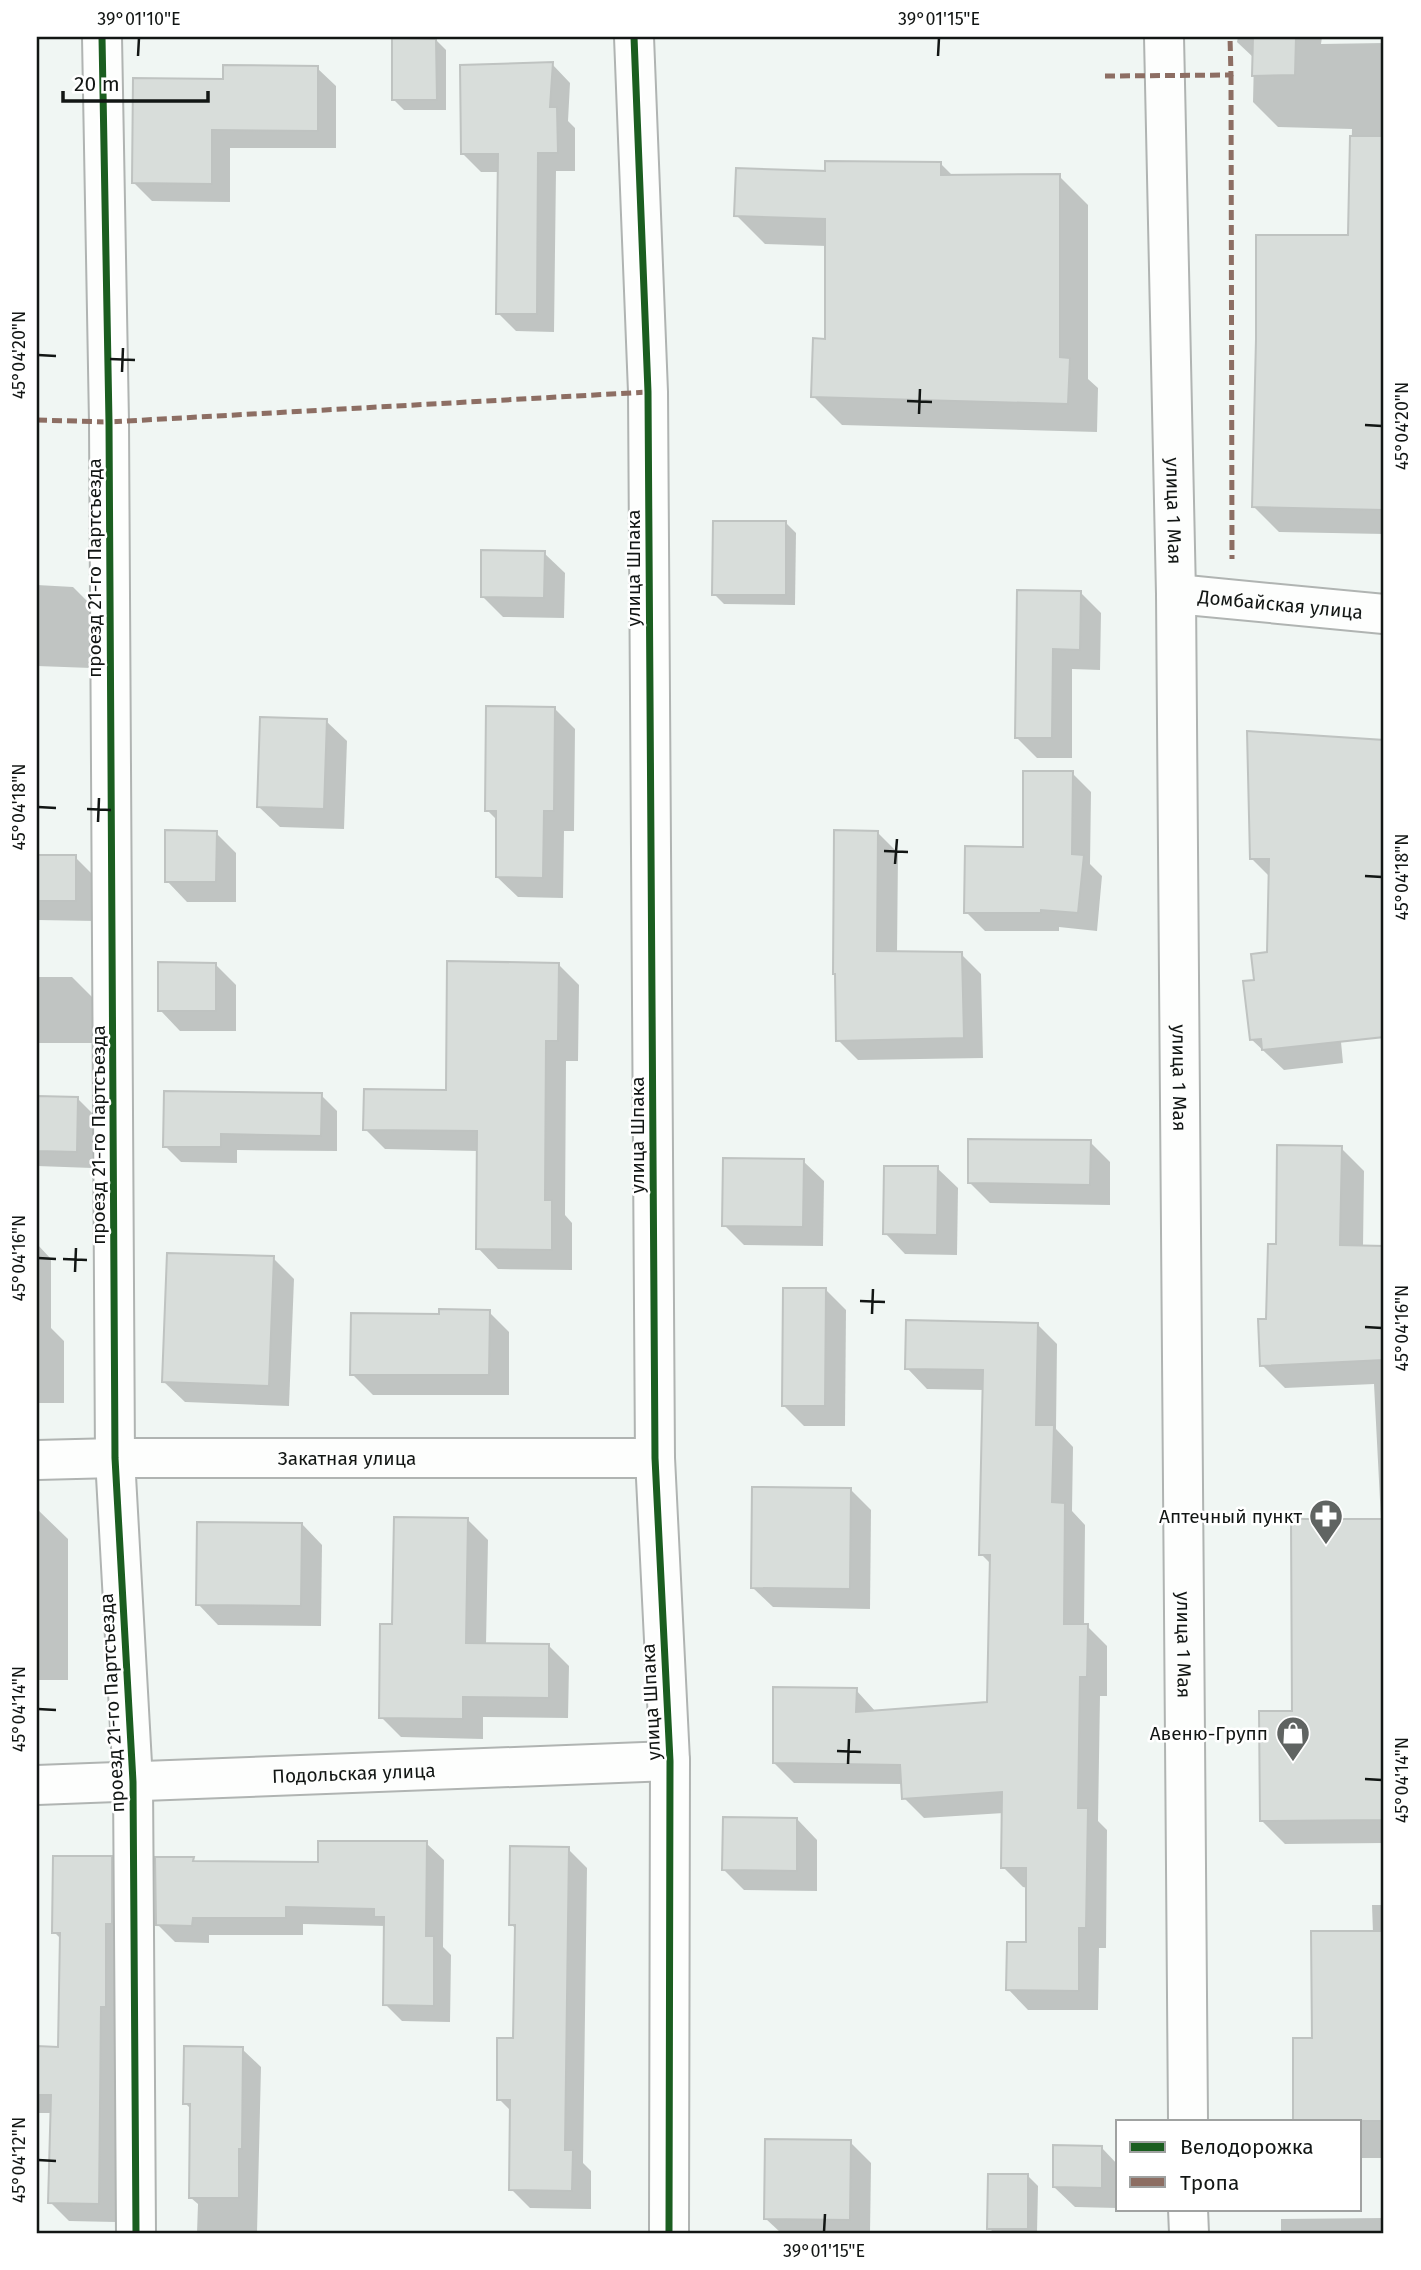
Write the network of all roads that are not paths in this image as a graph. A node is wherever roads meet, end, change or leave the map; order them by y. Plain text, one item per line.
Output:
1 (102, 37) edge
2 (634, 37) edge
3 (1164, 37) edge
4 (1176, 594) junction
5 (1384, 614) edge
6 (115, 1458) junction
7 (655, 1458) junction
8 (37, 1460) edge
9 (670, 1761) junction
10 (133, 1782) junction
11 (37, 1785) edge
12 (1188, 2120) edge
13 (1188, 2210) edge
14 (136, 2233) edge
15 (668, 2233) edge
16 (1188, 2233) edge

1 - 6 street, проезд 21-го Партсъезда
2 - 7 street, улица Шпака
3 - 4 street, улица 1 Мая
4 - 5 street, Домбайская улица
4 - 12 street, улица 1 Мая
6 - 7 street, Закатная улица
6 - 8 street, Закатная улица
6 - 10 street, проезд 21-го Партсъезда
7 - 9 street, улица Шпака
9 - 10 street, Подольская улица
9 - 15 street, улица Шпака
10 - 11 street, Подольская улица
10 - 14 street, проезд 21-го Партсъезда
13 - 16 street

